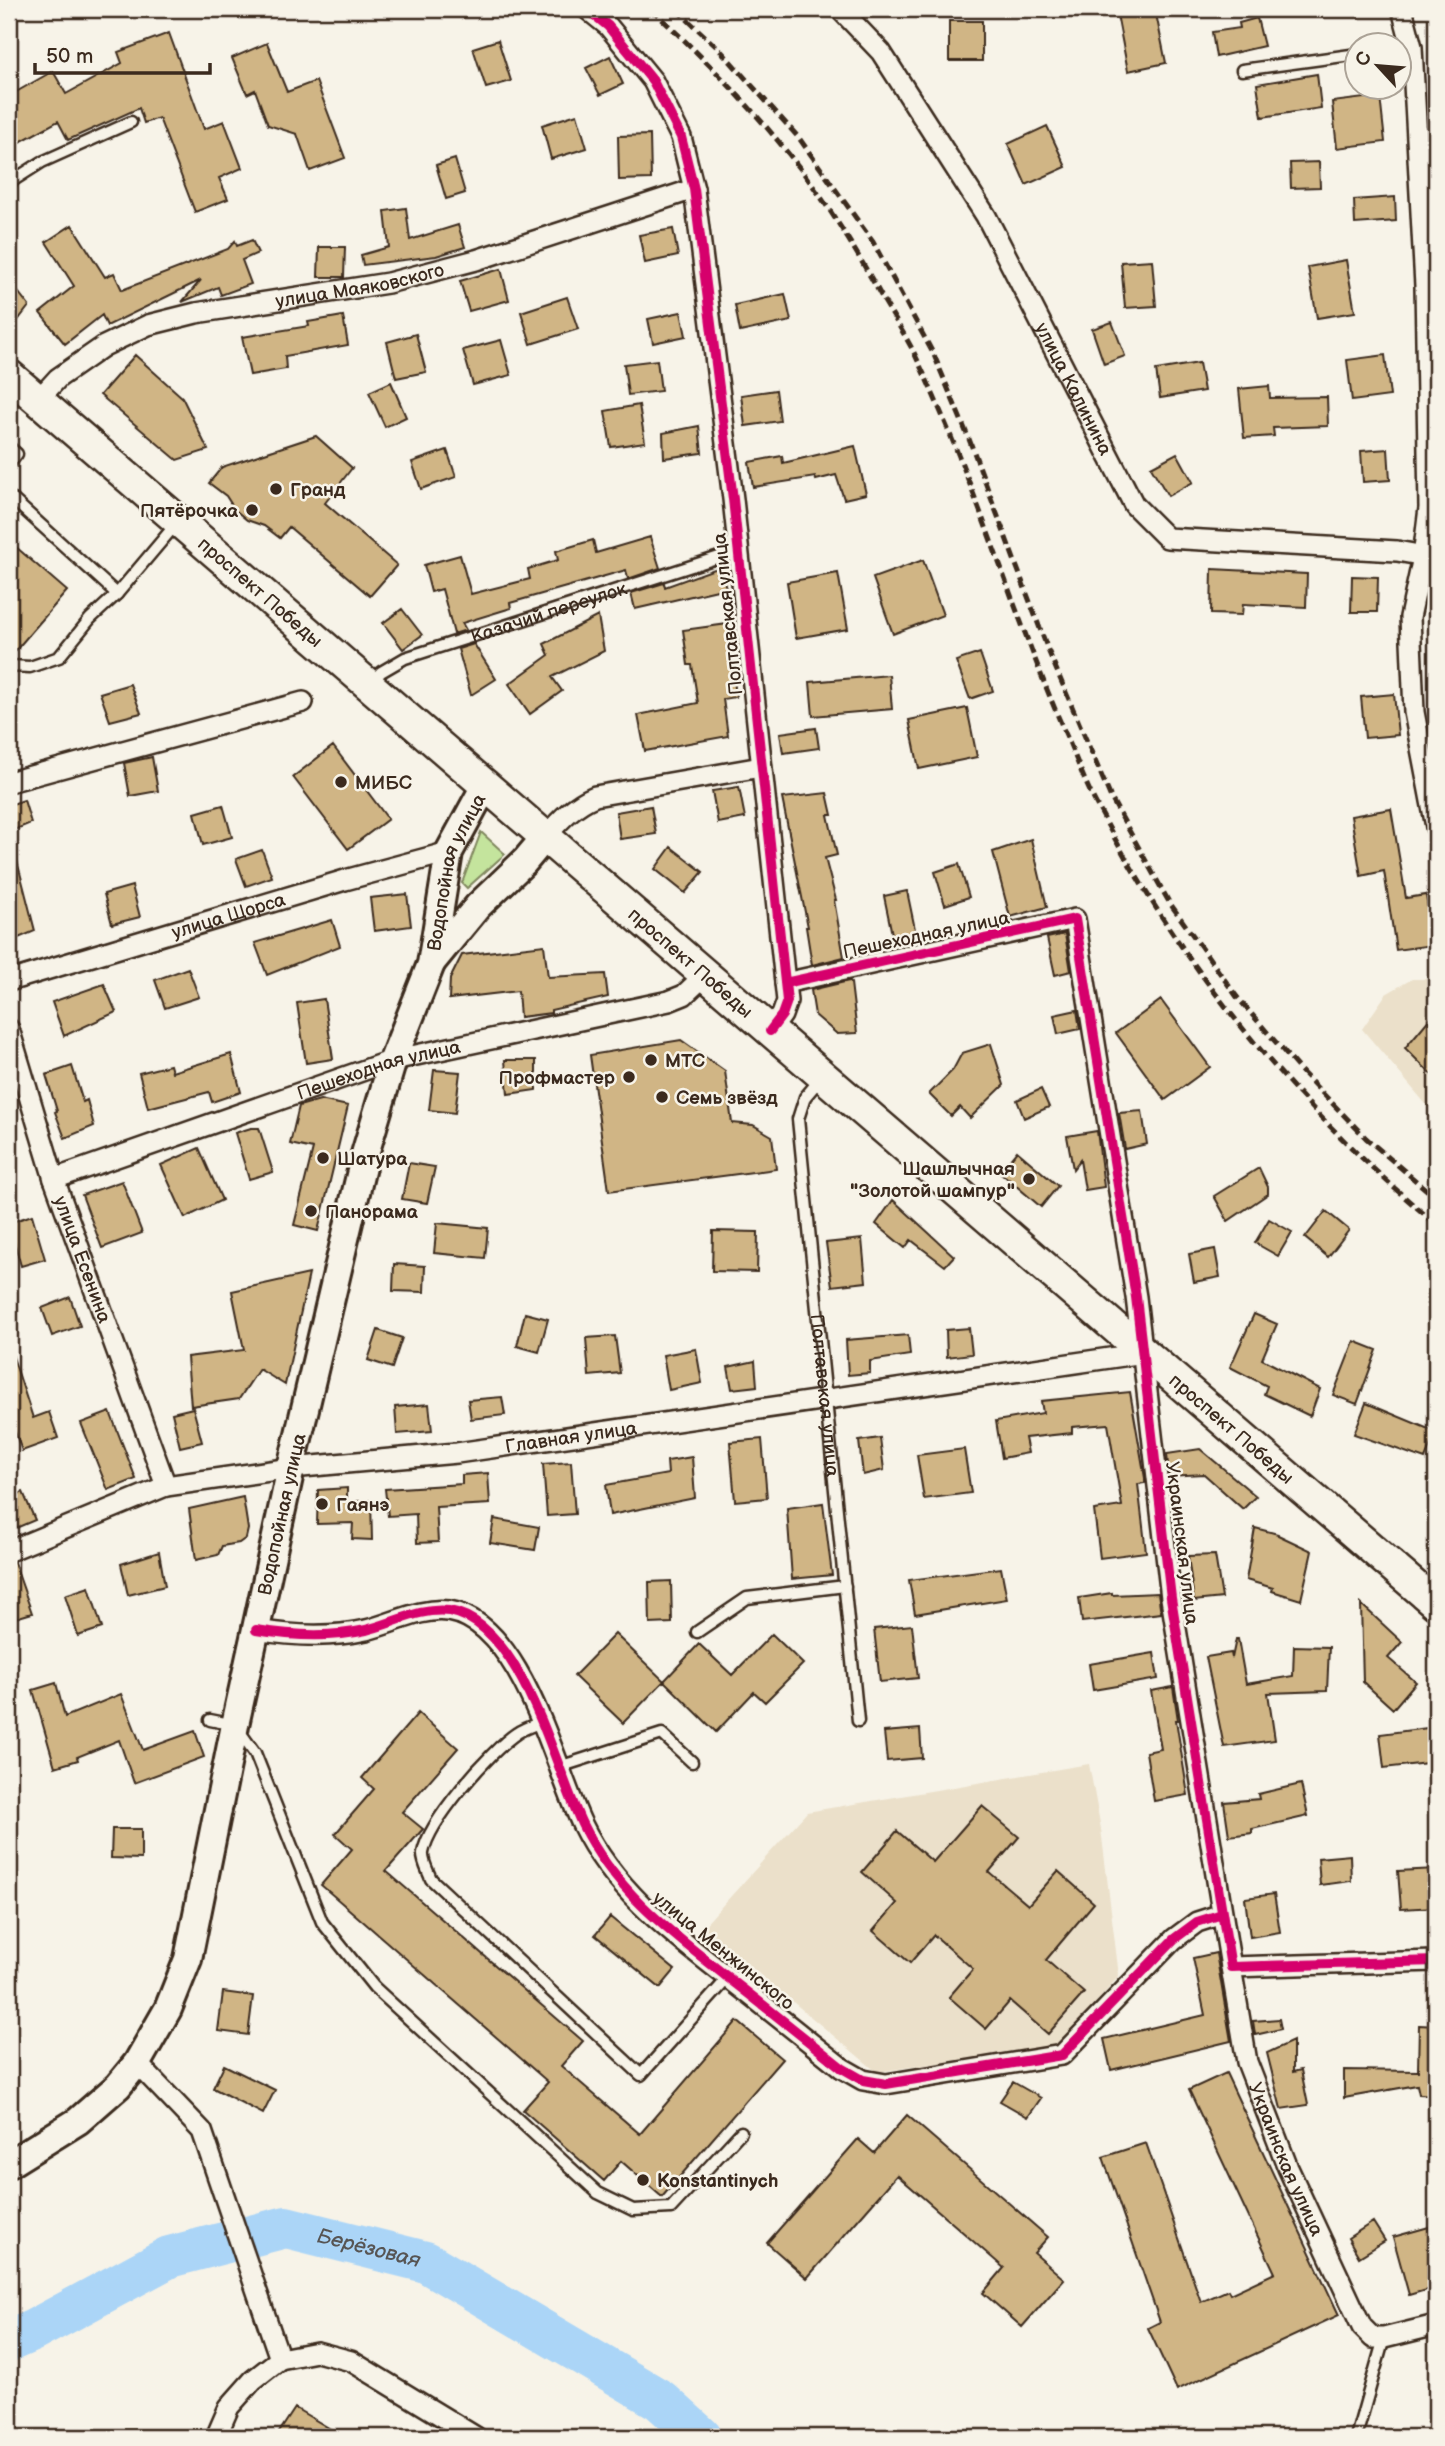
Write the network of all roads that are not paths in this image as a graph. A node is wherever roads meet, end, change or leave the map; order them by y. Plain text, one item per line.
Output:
1 (587, 9) edge
2 (839, 9) edge
3 (1402, 9) edge
4 (1404, 32) edge
5 (1344, 56) edge
6 (1242, 70) dead end
7 (1410, 102) edge
8 (131, 122) dead end
9 (9, 183) edge
10 (694, 189) junction
11 (21, 387) edge
12 (9, 447) edge
13 (9, 464) edge
14 (9, 496) edge
15 (179, 521) junction
16 (738, 551) junction
17 (1430, 557) edge
18 (117, 594) junction
19 (9, 666) edge
20 (369, 685) junction
21 (303, 702) dead end
22 (761, 767) junction
23 (9, 782) edge
24 (486, 784) junction
25 (1436, 827) edge
26 (546, 836) junction
27 (449, 852) junction
28 (1075, 919) joint
29 (431, 964) junction
30 (705, 975) junction
31 (9, 981) edge
32 (785, 983) junction
33 (9, 1029) edge
34 (770, 1031) junction
35 (393, 1060) junction
36 (822, 1076) junction
37 (54, 1179) junction
38 (1144, 1353) junction
39 (828, 1400) junction
40 (290, 1468) junction
41 (166, 1486) junction
42 (9, 1551) edge
43 (845, 1586) junction
44 (1436, 1604) edge
45 (256, 1630) junction
46 (697, 1632) dead end
47 (858, 1721) dead end
48 (542, 1722) junction
49 (223, 1723) junction
50 (692, 1762) dead end
51 (559, 1767) junction
52 (1222, 1914) junction
53 (1436, 1961) edge
54 (1231, 1967) junction
55 (728, 1978) junction
56 (137, 2063) junction
57 (741, 2132) dead end
58 (9, 2164) edge
59 (1436, 2325) edge
60 (1378, 2338) junction
61 (280, 2359) junction
62 (216, 2437) edge
63 (476, 2437) edge
64 (1356, 2437) edge

1 - 10 street, Полтавская улица
2 - 17 street, улица Калинина
3 - 4 street
5 - 6 lane
7 - 17 street
8 - 9 lane
10 - 11 street, улица Маяковского
10 - 16 street, Полтавская улица
11 - 15 main road, проспект Победы
12 - 13 lane
14 - 18 lane
15 - 18 lane
15 - 20 main road, проспект Победы
16 - 20 lane, Казачий переулок
16 - 22 street, Полтавская улица
17 - 25 street
18 - 19 lane
20 - 24 main road, проспект Победы
21 - 23 street
22 - 26 street
22 - 32 street, Полтавская улица
24 - 26 main road, проспект Победы
24 - 27 main road, Водопойная улица
26 - 29 main road, Водопойная улица
26 - 30 main road, проспект Победы
27 - 29 main road, Водопойная улица
27 - 31 street, улица Щорса
28 - 32 street, Пешеходная улица
28 - 38 street, Украинская улица
29 - 35 main road, Водопойная улица
30 - 34 main road, проспект Победы
30 - 35 street, Пешеходная улица
32 - 34 street, Полтавская улица
33 - 37 street, улица Есенина
34 - 36 main road, проспект Победы
35 - 37 street, Пешеходная улица
35 - 40 main road, Водопойная улица
36 - 38 main road, проспект Победы
36 - 39 lane, Полтавская улица
37 - 41 street, улица Есенина
38 - 39 street, Главная улица
38 - 44 main road, проспект Победы
38 - 52 street, Украинская улица
39 - 40 street, Главная улица
39 - 43 lane, Полтавская улица
40 - 41 street, Главная улица
40 - 45 main road, Водопойная улица
41 - 42 street, Главная улица
43 - 46 lane
43 - 47 lane, Полтавская улица
45 - 48 street, улица Менжинского
45 - 49 main road, Водопойная улица
48 - 51 street, улица Менжинского
48 - 55 lane
49 - 56 main road, Водопойная улица
49 - 57 lane
50 - 51 lane
51 - 55 street, улица Менжинского
52 - 54 street, Украинская улица
52 - 55 street, улица Менжинского
53 - 54 street
54 - 60 street, Украинская улица
56 - 58 main road, Водопойная улица
56 - 61 street
59 - 60 street
60 - 64 lane
61 - 62 street
61 - 63 street

